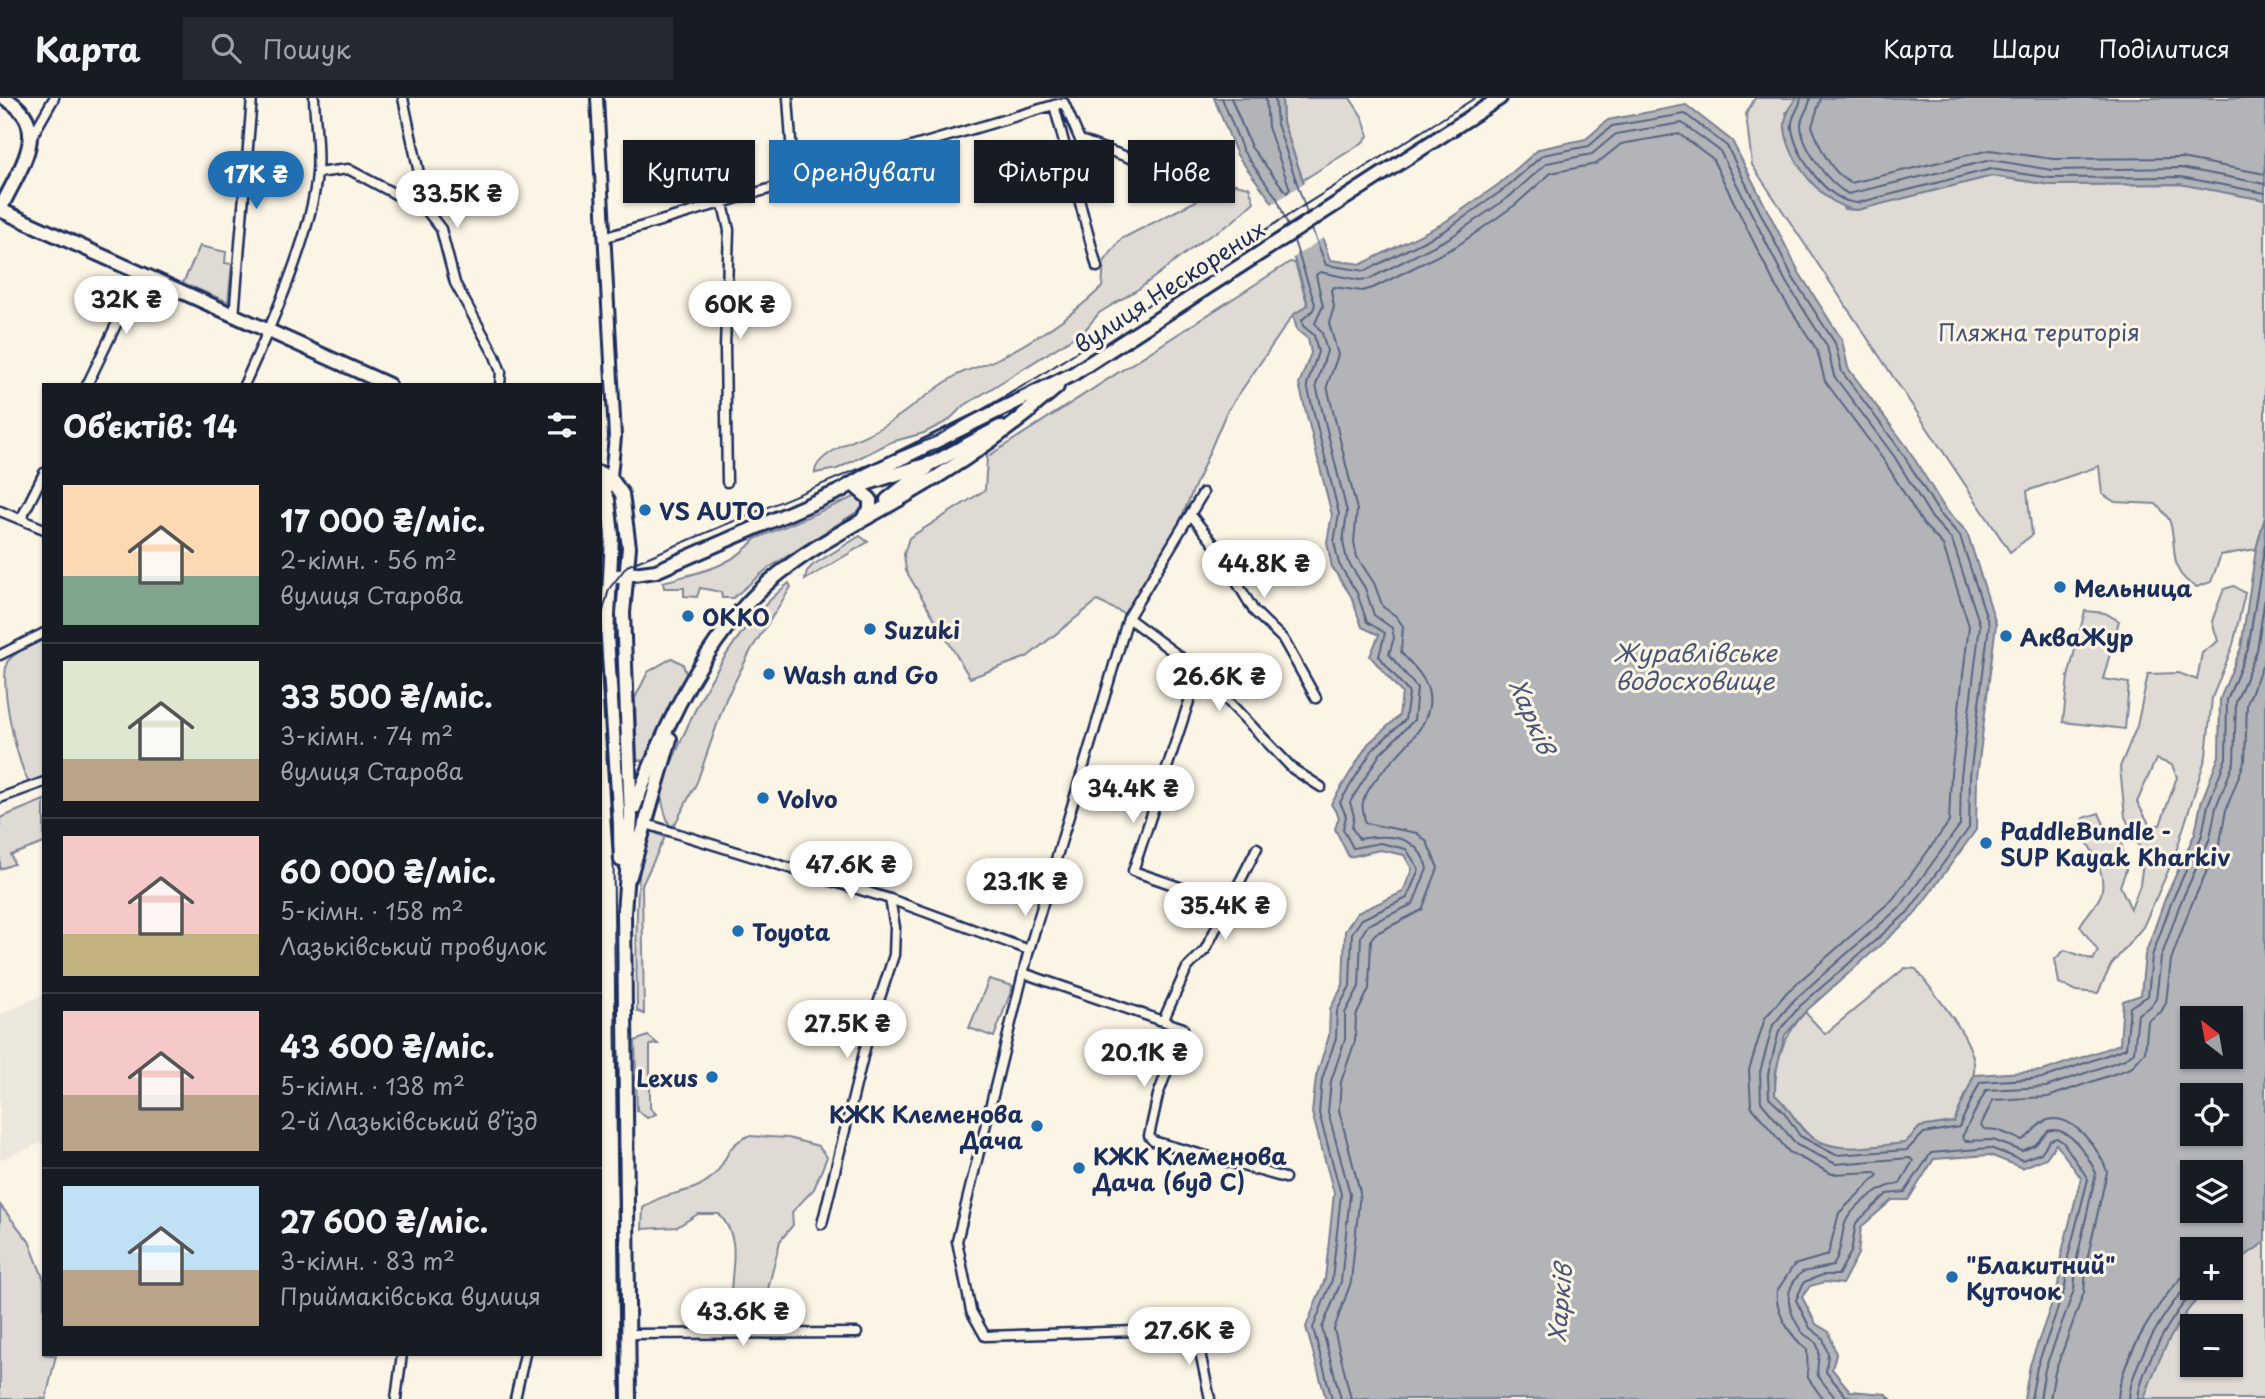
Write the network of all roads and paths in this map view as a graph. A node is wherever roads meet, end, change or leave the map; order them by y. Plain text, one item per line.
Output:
1 (4, 98) edge
2 (54, 98) edge
3 (252, 98) edge
4 (314, 98) edge
5 (403, 98) edge
6 (597, 98) edge
7 (788, 98) edge
8 (1500, 98) edge
9 (1054, 105) junction
10 (32, 138) junction
11 (791, 140) edge
12 (937, 140) edge
13 (1128, 157) edge
14 (317, 173) junction
15 (769, 190) edge
16 (723, 204) junction
17 (0, 210) edge
18 (428, 211) junction
19 (606, 237) junction
20 (1097, 267) dead end
21 (140, 275) junction
22 (234, 317) junction
23 (268, 332) junction
24 (1073, 374) junction
25 (88, 383) edge
26 (245, 383) edge
27 (384, 383) edge
28 (500, 383) edge
29 (1021, 400) junction
30 (1029, 412) junction
31 (935, 462) junction
32 (42, 477) edge
33 (606, 481) edge
34 (727, 482) dead end
35 (856, 487) junction
36 (842, 490) junction
37 (1203, 493) dead end
38 (0, 510) edge
39 (1191, 515) junction
40 (864, 517) junction
41 (21, 519) junction
42 (42, 528) edge
43 (626, 576) junction
44 (605, 577) edge
45 (1128, 618) junction
46 (42, 634) edge
47 (0, 655) edge
48 (1199, 671) junction
49 (1316, 698) dead end
50 (683, 699) junction
51 (630, 757) junction
52 (651, 764) junction
53 (617, 767) junction
54 (42, 783) edge
55 (1321, 787) dead end
56 (0, 799) edge
57 (631, 817) junction
58 (644, 824) junction
59 (1257, 848) dead end
60 (621, 864) junction
61 (624, 896) junction
62 (891, 898) junction
63 (1230, 904) junction
64 (1028, 950) junction
65 (1023, 973) junction
66 (1163, 1021) junction
67 (1285, 1178) dead end
68 (822, 1224) dead end
69 (857, 1333) dead end
70 (629, 1334) junction
71 (402, 1356) edge
72 (525, 1356) edge
73 (396, 1399) edge
74 (515, 1399) edge
75 (629, 1399) edge
76 (1210, 1399) edge

1 - 10 main road
2 - 10 street
3 - 22 street
4 - 14 street
5 - 18 street
6 - 19 main road
7 - 11 street
8 - 24 main road, вулиця Нескорених
9 - 12 street
9 - 13 street
9 - 20 street
10 - 17 main road
14 - 18 street
14 - 23 street
15 - 16 street
16 - 19 street
16 - 34 street
17 - 21 main road
18 - 28 street
19 - 33 main road
21 - 22 main road
21 - 25 street
22 - 23 main road
23 - 26 street
23 - 27 main road
24 - 29 main road, вулиця Нескорених
24 - 30 main road, вулиця Нескорених
29 - 31 main road
29 - 36 main road, вулиця Нескорених
30 - 31 main road, вулиця Нескорених
30 - 40 main road
31 - 35 main road, вулиця Нескорених
31 - 40 main road
32 - 41 street
33 - 43 main road
33 - 44 main road
35 - 36 main road, вулиця Нескорених
35 - 40 main road
36 - 43 main road, вулиця Нескорених
37 - 39 street
38 - 41 street
39 - 45 street
39 - 49 street
40 - 50 main road
41 - 42 street
43 - 44 main road, вулиця Нескорених
43 - 51 main road
44 - 53 main road
45 - 48 street
45 - 64 street
46 - 47 street
48 - 55 street
48 - 63 street
50 - 52 main road
50 - 58 main road
51 - 52 main road
51 - 57 main road
52 - 57 main road
53 - 57 main road
53 - 60 main road
54 - 56 street
57 - 58 street
57 - 60 main road
57 - 61 main road
58 - 61 main road
58 - 62 street
59 - 63 street
60 - 61 main road
61 - 70 main road
62 - 64 street
62 - 68 street
63 - 66 street
64 - 65 street
65 - 66 street
65 - 76 street
66 - 67 street
69 - 70 street
70 - 75 main road
71 - 73 street
72 - 74 street

